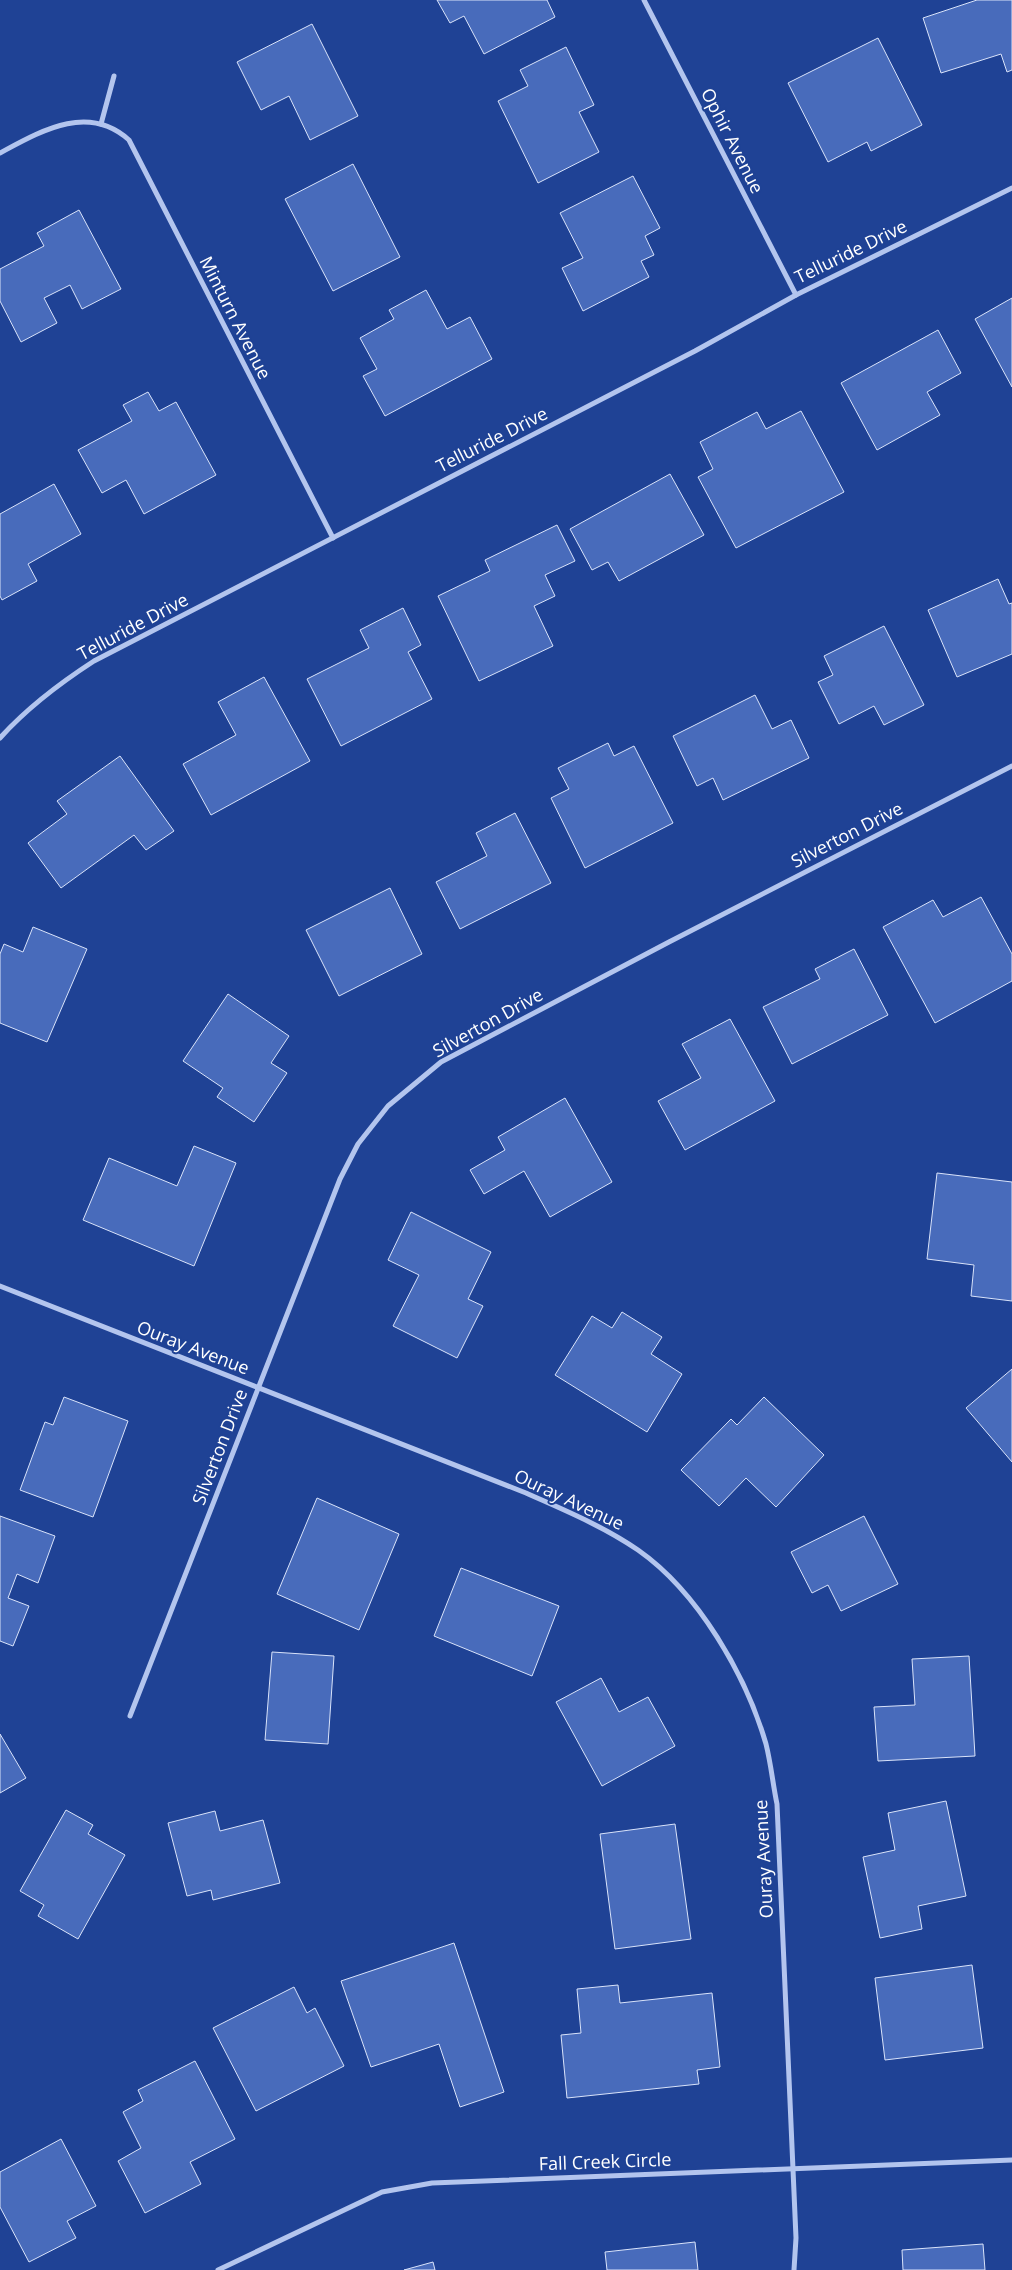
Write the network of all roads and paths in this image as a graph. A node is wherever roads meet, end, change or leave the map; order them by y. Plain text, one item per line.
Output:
1 (644, 0) edge
2 (114, 76) dead end
3 (101, 124) junction
4 (0, 153) edge
5 (1012, 188) edge
6 (796, 295) junction
7 (333, 538) junction
8 (0, 738) edge
9 (1012, 766) edge
10 (0, 1286) edge
11 (258, 1388) junction
12 (130, 1716) dead end
13 (1012, 2160) edge
14 (793, 2168) junction
15 (218, 2270) edge
16 (794, 2270) edge

1 - 6 street, Ophir Avenue
2 - 3 street
3 - 4 street, Minturn Avenue
3 - 7 street, Minturn Avenue
5 - 6 street, Telluride Drive
6 - 7 street, Telluride Drive
7 - 8 street, Telluride Drive
9 - 11 street, Silverton Drive
10 - 11 street, Ouray Avenue
11 - 12 street, Silverton Drive
11 - 14 street, Ouray Avenue
13 - 14 street, Fall Creek Circle
14 - 15 street, Fall Creek Circle
14 - 16 street, Ouray Avenue

